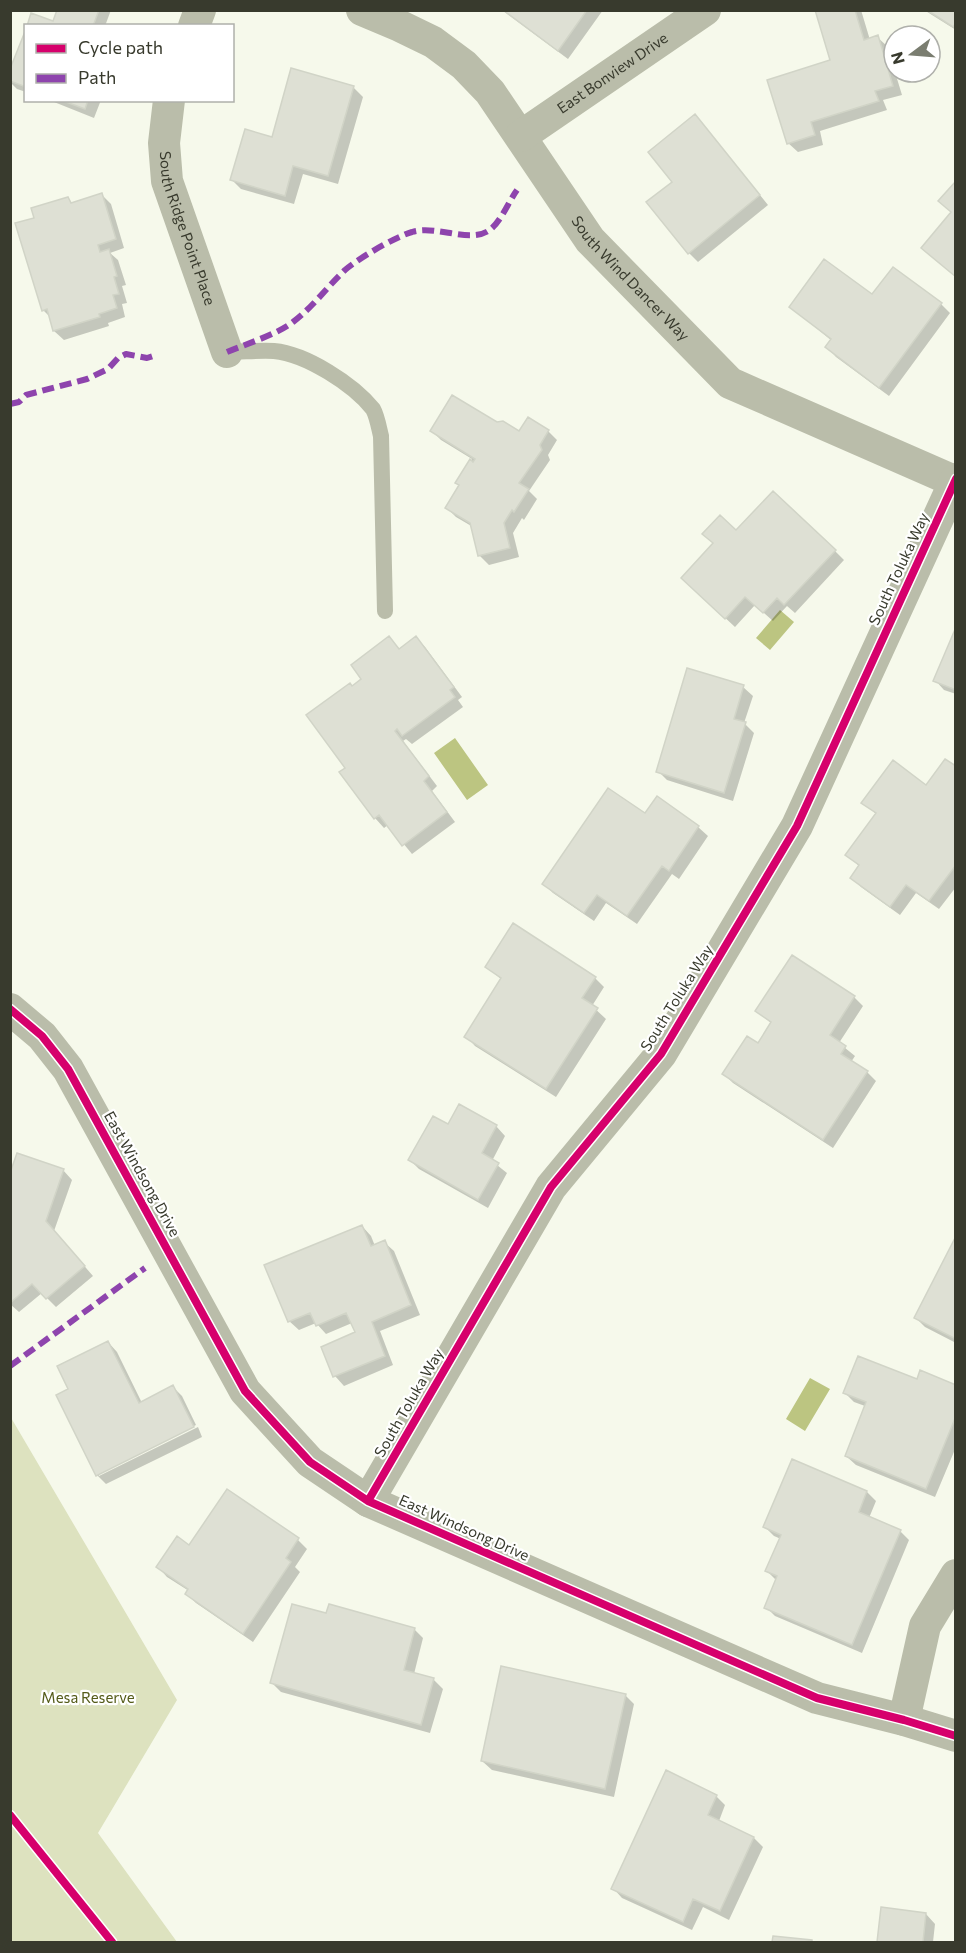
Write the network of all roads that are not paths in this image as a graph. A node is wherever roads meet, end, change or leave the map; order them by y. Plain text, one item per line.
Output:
1 (362, 10) edge
2 (705, 10) edge
3 (169, 102) edge
4 (521, 136) junction
5 (227, 352) joint
6 (955, 480) edge
7 (386, 611) dead end
8 (10, 1008) edge
9 (368, 1501) junction
10 (956, 1575) edge
11 (904, 1720) junction
12 (956, 1736) edge

1 - 4 street, South Wind Dancer Way
2 - 4 street, East Bonview Drive
3 - 5 street, South Ridge Point Place
4 - 6 street, South Wind Dancer Way
5 - 7 lane
6 - 9 street, South Toluka Way
8 - 9 street, East Windsong Drive
9 - 11 street, East Windsong Drive
10 - 11 street
11 - 12 street, East Windsong Drive

